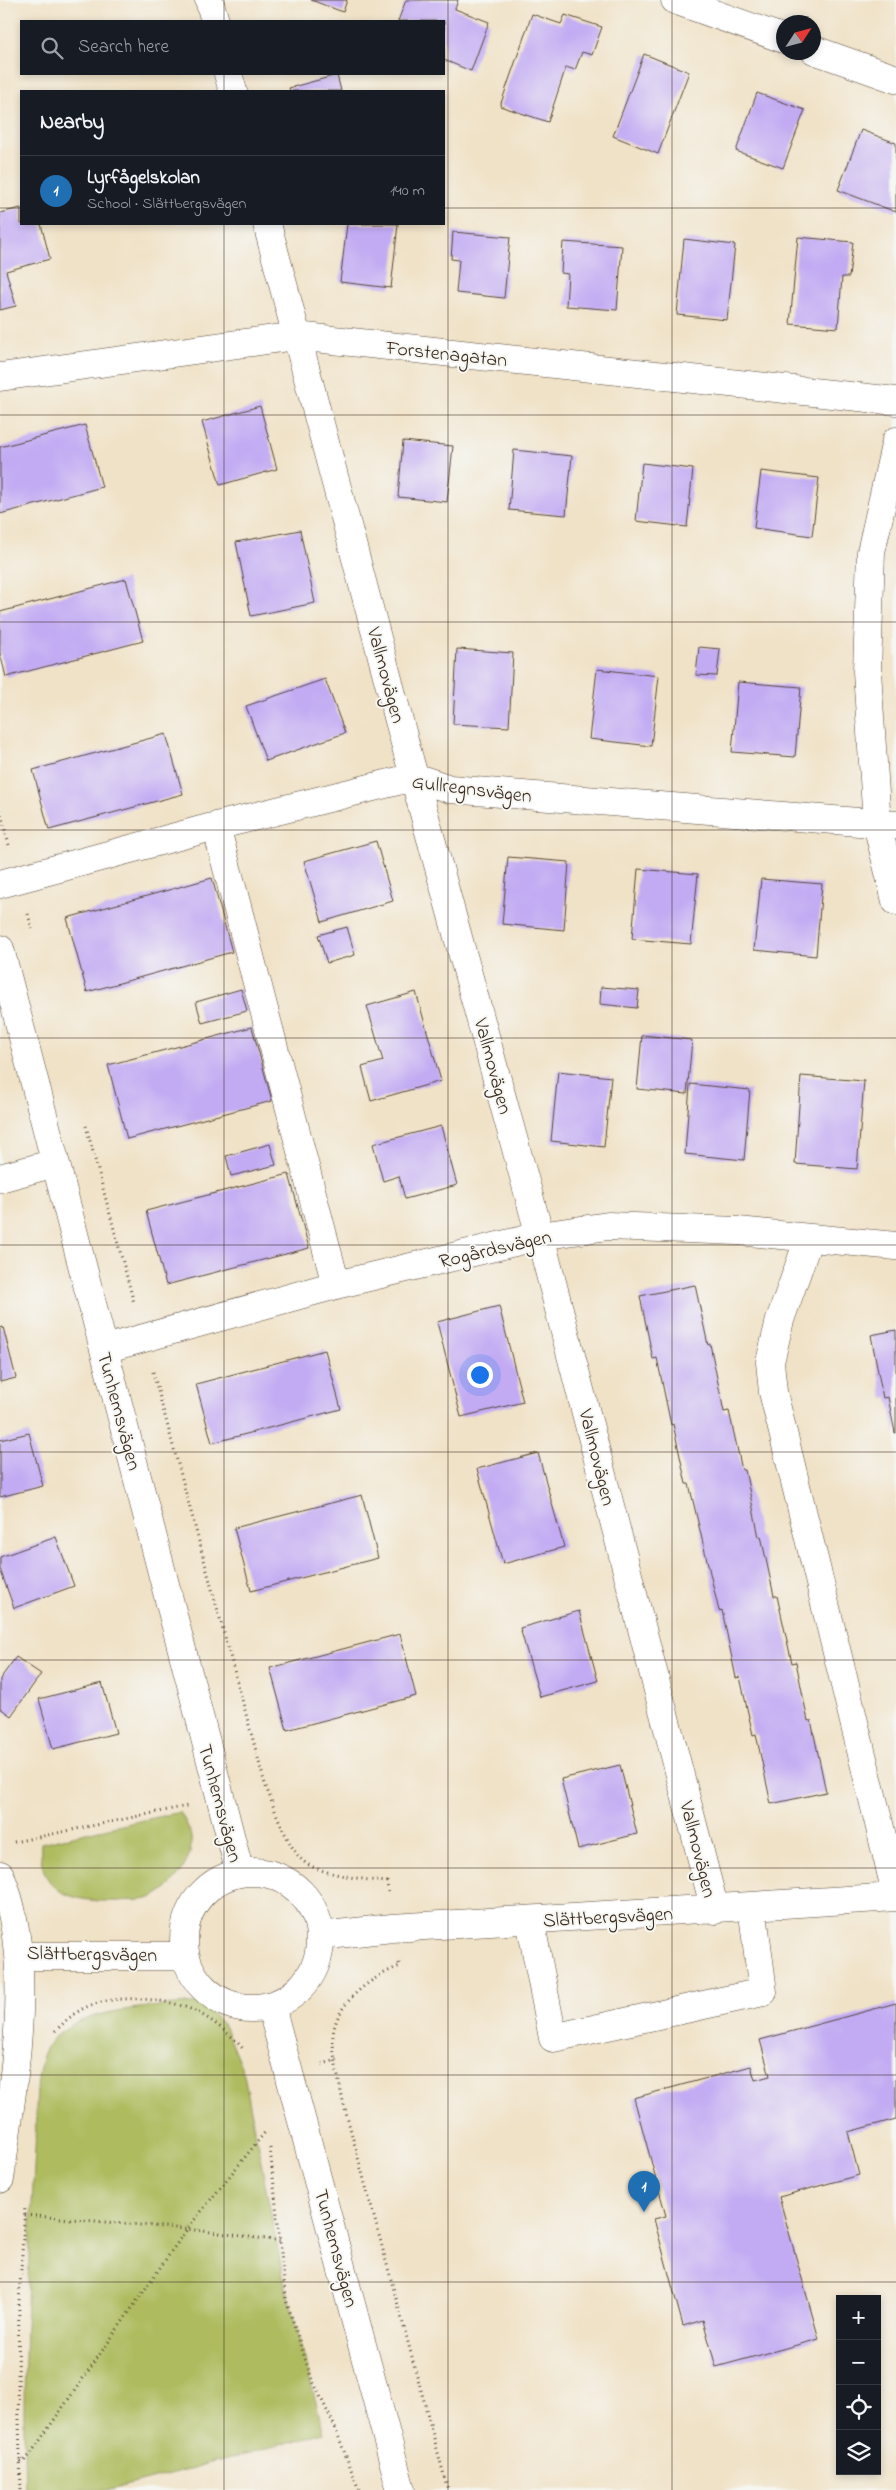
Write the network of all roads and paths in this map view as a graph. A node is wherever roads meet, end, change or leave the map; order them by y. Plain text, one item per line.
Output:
1 (209, 0) edge
2 (675, 0) edge
3 (215, 20) edge
4 (776, 36) edge
5 (821, 52) edge
6 (228, 75) edge
7 (896, 79) edge
8 (233, 90) edge
9 (267, 225) edge
10 (296, 336) junction
11 (0, 377) edge
12 (896, 402) edge
13 (896, 441) edge
14 (414, 777) junction
15 (0, 810) edge
16 (886, 824) edge
17 (216, 826) junction
18 (9, 882) edge
19 (896, 902) edge
20 (34, 937) dead end
21 (0, 949) edge
22 (84, 1118) dead end
23 (55, 1163) junction
24 (0, 1178) edge
25 (540, 1236) junction
26 (810, 1238) junction
27 (896, 1246) edge
28 (336, 1285) junction
29 (144, 1338) junction
30 (104, 1349) junction
31 (265, 1784) junction
32 (220, 1799) junction
33 (10, 1843) dead end
34 (240, 1873) junction
35 (0, 1875) edge
36 (896, 1893) edge
37 (896, 1897) edge
38 (752, 1906) junction
39 (714, 1910) junction
40 (530, 1920) junction
41 (392, 1928) junction
42 (320, 1936) junction
43 (19, 1956) junction
44 (185, 1956) junction
45 (271, 2006) junction
46 (54, 2032) dead end
47 (247, 2054) dead end
48 (268, 2138) dead end
49 (269, 2146) dead end
50 (0, 2179) edge
51 (25, 2197) dead end
52 (25, 2216) junction
53 (187, 2229) junction
54 (281, 2241) junction
55 (20, 2462) junction
56 (21, 2490) edge
57 (359, 2490) edge
58 (401, 2490) edge
59 (448, 2490) edge

1 - 3 street
2 - 4 street
5 - 7 street
6 - 8 street
9 - 10 street, Vallmovägen
10 - 11 street, Forstenagatan
10 - 12 street, Forstenagatan
10 - 14 street, Vallmovägen
13 - 16 street
14 - 16 street, Gullregnsvägen
14 - 17 street, Gullregnsvägen
14 - 25 street, Vallmovägen
15 - 18 path
16 - 19 street
17 - 18 street, Gullregnsvägen
17 - 28 street
18 - 20 path
21 - 23 street, Tunhemsvägen
22 - 29 path
23 - 24 street
23 - 30 street, Tunhemsvägen
25 - 26 street, Rogårdsvägen
25 - 28 street, Rogårdsvägen
25 - 39 street, Vallmovägen
26 - 27 street, Rogårdsvägen
26 - 36 street
28 - 29 street, Rogårdsvägen
29 - 30 street, Rogårdsvägen
29 - 31 path
30 - 32 street, Tunhemsvägen
31 - 32 path
31 - 41 path
32 - 33 path
32 - 34 street, Tunhemsvägen
34 - 42 street
34 - 44 street
35 - 43 street, Slättbergsvägen
37 - 38 street, Slättbergsvägen
38 - 39 street, Slättbergsvägen
38 - 40 street
39 - 40 street, Slättbergsvägen
40 - 41 street, Slättbergsvägen
41 - 42 street, Slättbergsvägen
41 - 59 path
42 - 45 street
43 - 44 street, Slättbergsvägen
43 - 50 street
44 - 45 street
45 - 58 street, Tunhemsvägen
46 - 47 path
48 - 53 path
49 - 54 path
51 - 52 path
52 - 53 path
52 - 55 path
53 - 54 path
53 - 55 path
54 - 57 path
55 - 56 path

